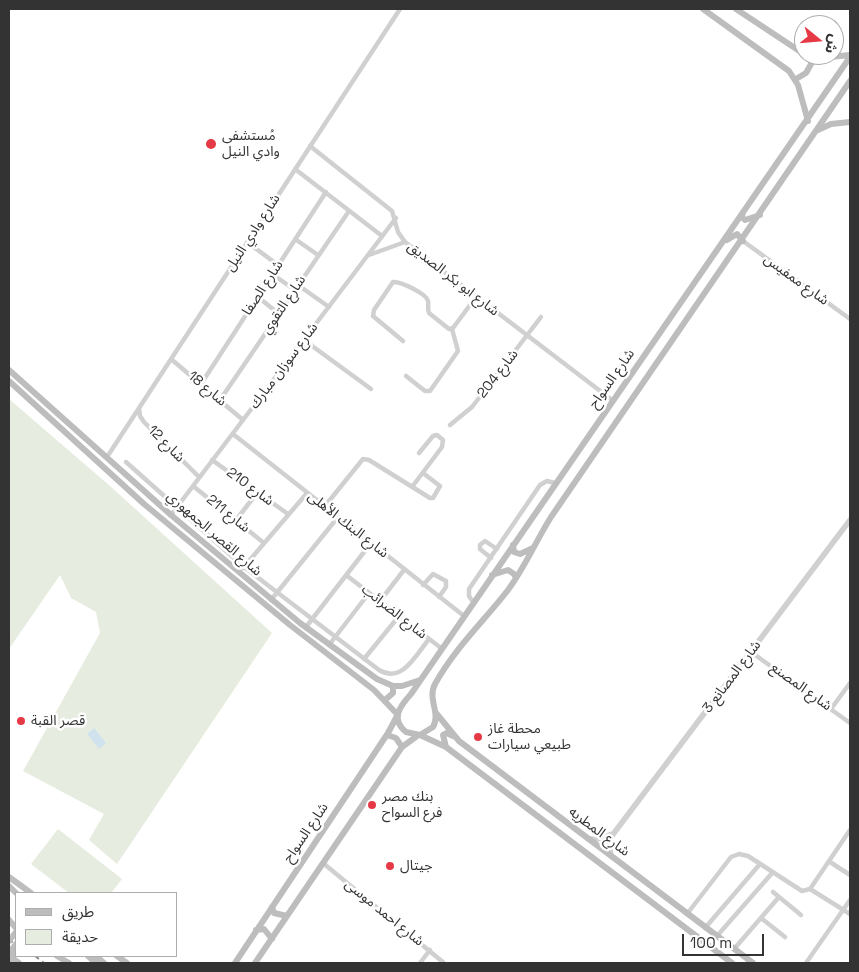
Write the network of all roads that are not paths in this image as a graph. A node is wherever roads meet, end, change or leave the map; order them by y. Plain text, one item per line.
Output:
1 (400, 9) edge
2 (703, 9) edge
3 (736, 9) edge
4 (794, 48) edge
5 (850, 56) edge
6 (810, 65) edge
7 (796, 79) junction
8 (850, 82) edge
9 (808, 121) junction
10 (850, 122) edge
11 (815, 132) junction
12 (310, 146) junction
13 (295, 169) junction
14 (326, 192) junction
15 (349, 210) junction
16 (744, 212) junction
17 (760, 215) junction
18 (396, 218) junction
19 (382, 236) junction
20 (295, 239) junction
21 (743, 241) junction
22 (247, 242) junction
23 (405, 242) junction
24 (722, 244) junction
25 (318, 255) junction
26 (368, 255) junction
27 (278, 265) junction
28 (272, 274) junction
29 (298, 285) junction
30 (294, 290) junction
31 (258, 297) junction
32 (476, 297) junction
33 (329, 307) junction
34 (279, 314) junction
35 (541, 317) dead end
36 (850, 319) edge
37 (452, 329) junction
38 (527, 336) junction
39 (304, 340) junction
40 (402, 341) dead end
41 (171, 359) junction
42 (9, 370) edge
43 (406, 376) dead end
44 (9, 381) edge
45 (201, 384) junction
46 (371, 389) dead end
47 (220, 400) junction
48 (612, 400) junction
49 (139, 408) junction
50 (243, 420) junction
51 (450, 425) dead end
52 (233, 434) junction
53 (419, 453) dead end
54 (107, 457) junction
55 (212, 460) junction
56 (126, 462) dead end
57 (423, 473) junction
58 (199, 477) junction
59 (555, 483) junction
60 (193, 486) junction
61 (412, 487) junction
62 (257, 493) junction
63 (307, 493) junction
64 (325, 506) junction
65 (177, 507) junction
66 (288, 514) junction
67 (171, 515) junction
68 (338, 517) junction
69 (236, 520) junction
70 (850, 520) edge
71 (264, 543) junction
72 (371, 543) junction
73 (512, 545) junction
74 (534, 548) junction
75 (496, 549) junction
76 (491, 558) junction
77 (244, 566) junction
78 (404, 570) junction
79 (239, 572) junction
80 (346, 575) junction
81 (492, 575) junction
82 (516, 578) junction
83 (423, 585) junction
84 (277, 592) junction
85 (369, 593) junction
86 (439, 597) junction
87 (271, 600) junction
88 (380, 601) junction
89 (473, 602) junction
90 (399, 616) junction
91 (464, 616) junction
92 (312, 619) junction
93 (306, 627) junction
94 (335, 637) junction
95 (429, 639) junction
96 (329, 644) junction
97 (441, 648) junction
98 (751, 652) junction
99 (364, 659) junction
100 (420, 680) junction
101 (850, 683) edge
102 (393, 686) junction
103 (385, 700) junction
104 (831, 709) junction
105 (436, 713) junction
106 (397, 715) junction
107 (850, 723) edge
108 (387, 735) junction
109 (418, 735) junction
110 (456, 738) junction
111 (402, 747) junction
112 (446, 747) junction
113 (850, 830) edge
114 (614, 832) junction
115 (588, 839) junction
116 (848, 839) edge
117 (611, 856) junction
118 (830, 862) junction
119 (323, 863) junction
120 (760, 864) junction
121 (773, 872) junction
122 (850, 875) edge
123 (12, 879) edge
124 (810, 889) junction
125 (30, 892) edge
126 (773, 892) dead end
127 (9, 893) edge
128 (778, 897) junction
129 (850, 900) edge
130 (272, 907) junction
131 (843, 910) junction
132 (687, 914) junction
133 (850, 914) edge
134 (801, 915) dead end
135 (287, 916) junction
136 (761, 918) junction
137 (705, 928) junction
138 (256, 930) junction
139 (717, 936) junction
140 (785, 937) dead end
141 (272, 939) junction
142 (734, 949) junction
143 (430, 950) junction
144 (9, 954) edge
145 (59, 957) edge
146 (749, 962) edge
147 (19, 963) edge
148 (70, 963) edge
149 (235, 963) edge
150 (255, 963) edge
151 (420, 963) edge
152 (444, 963) edge
153 (732, 963) edge
154 (806, 963) edge

1 - 12 street, شارع وادي النيل
2 - 7 main road
3 - 4 main road
5 - 9 main road, شارع السواح
6 - 7 main road
7 - 9 main road
8 - 11 main road, شارع السواح
9 - 16 main road, شارع السواح
10 - 11 main road
11 - 17 main road, شارع السواح
12 - 13 street, شارع وادي النيل
12 - 18 street, شارع ابو بكر الصديق
13 - 14 street
13 - 22 street, شارع وادي النيل
14 - 15 street
14 - 20 street, شارع الصفا
15 - 19 street
15 - 25 street, شارع التقوي
16 - 17 main road
16 - 24 main road, شارع السواح
17 - 21 main road, شارع السواح
18 - 19 street, شارع سوزان مبارك
18 - 23 street, شارع ابو بكر الصديق
19 - 26 street, شارع سوزان مبارك
20 - 25 street
20 - 27 street, شارع الصفا
21 - 24 main road
21 - 36 street, شارع ممفيس
21 - 74 main road, شارع السواح
22 - 27 street
22 - 41 street, شارع وادي النيل
23 - 26 street
23 - 32 street, شارع ابو بكر الصديق
24 - 48 main road, شارع السواح
25 - 29 street, شارع التقوي
26 - 33 street, شارع سوزان مبارك
27 - 28 street, شارع الصفا
28 - 30 street
28 - 31 street, شارع الصفا
29 - 30 street, شارع التقوي
29 - 33 street
30 - 34 street, شارع التقوي
31 - 34 street
31 - 45 street, شارع الصفا
32 - 37 street
32 - 38 street, شارع ابو بكر الصديق
33 - 39 street, شارع سوزان مبارك
34 - 47 street, شارع التقوي
35 - 38 street, شارع 204
37 - 40 street
37 - 43 street
38 - 48 street, شارع ابو بكر الصديق
38 - 51 street, شارع 204
39 - 46 street
39 - 50 street, شارع سوزان مبارك
41 - 45 street, شارع 18
41 - 49 street, شارع وادي النيل
42 - 54 main road, شارع القصر الجمهوري
44 - 103 main road, شارع القصر الجمهوري
45 - 47 street, شارع 18
47 - 50 street, شارع 18
48 - 59 main road, شارع السواح
49 - 54 street, شارع وادي النيل
49 - 58 street, شارع 12
50 - 52 street, شارع سوزان مبارك
52 - 55 street, شارع سوزان مبارك
52 - 63 street, شارع البنك الأهلى
53 - 57 street
54 - 67 main road, شارع القصر الجمهوري
55 - 58 street, شارع سوزان مبارك
55 - 62 street, شارع 210
56 - 65 street
57 - 61 street
57 - 61 street
58 - 60 street, شارع سوزان مبارك
59 - 73 main road, شارع السواح
59 - 75 street
60 - 65 street, شارع سوزان مبارك
60 - 69 street, شارع 211
61 - 64 street
62 - 66 street, شارع 210
62 - 69 street
63 - 64 street, شارع البنك الأهلى
63 - 66 street
64 - 68 street, شارع البنك الأهلى
65 - 67 street, شارع سوزان مبارك
65 - 77 street
66 - 71 street
67 - 79 main road, شارع القصر الجمهوري
68 - 72 street, شارع البنك الأهلى
68 - 84 street
69 - 71 street, شارع 211
70 - 98 street, شارع المصانع 3
71 - 77 street
72 - 78 street, شارع البنك الأهلى
72 - 80 street
73 - 74 main road
73 - 81 main road, شارع السواح
74 - 82 main road, شارع السواح
75 - 76 street
75 - 76 street
76 - 89 street
77 - 79 street
77 - 84 street
78 - 83 street, شارع البنك الأهلى
78 - 88 street
79 - 87 main road, شارع القصر الجمهوري
80 - 85 street, شارع الضرائب
80 - 92 street
81 - 82 main road
81 - 89 main road, شارع السواح
82 - 105 main road, شارع السواح
83 - 86 street, شارع البنك الأهلى
83 - 86 street
84 - 87 street
84 - 92 street
85 - 88 street, شارع الضرائب
85 - 94 street
86 - 91 street, شارع البنك الأهلى
87 - 93 main road, شارع القصر الجمهوري
88 - 90 street, شارع الضرائب
89 - 91 main road, شارع السواح
90 - 95 street, شارع الضرائب
90 - 99 street
91 - 97 main road, شارع السواح
92 - 93 street
92 - 94 street
93 - 96 main road, شارع القصر الجمهوري
94 - 96 street
94 - 99 street
95 - 97 street, شارع الضرائب
95 - 99 street
96 - 102 main road, شارع القصر الجمهوري
97 - 100 main road, شارع السواح
98 - 104 street, شارع المصنع
98 - 114 street, شارع المصانع 3
100 - 102 main road
100 - 106 main road, شارع السواح
101 - 104 street
102 - 103 main road
103 - 106 main road, شارع القصر الجمهوري
104 - 107 street, شارع المصنع
105 - 109 main road
105 - 110 main road, شارع المطريه
106 - 108 main road, شارع السواح
106 - 109 main road
108 - 111 main road
108 - 130 main road, شارع السواح
109 - 111 main road
109 - 112 main road, شارع المطريه
110 - 112 main road
110 - 115 main road, شارع المطريه
111 - 119 main road
112 - 153 main road, شارع المطريه
113 - 116 street
114 - 115 street
114 - 117 street, شارع المصانع 3
115 - 117 main road, شارع المطريه
116 - 118 street
117 - 132 main road, شارع المطريه
118 - 122 street
118 - 124 street
119 - 135 main road
119 - 143 street, شارع احمد موسى
120 - 121 street
120 - 132 street
120 - 137 street
121 - 124 street
121 - 139 street
123 - 125 main road
123 - 127 main road
124 - 131 street
126 - 128 street
128 - 134 street
128 - 136 street
129 - 131 street
130 - 135 main road
130 - 138 main road, شارع السواح
131 - 133 street
131 - 154 street
132 - 137 main road, شارع المطريه
135 - 141 main road
136 - 140 street
136 - 142 street
137 - 139 main road, شارع المطريه
138 - 141 main road
138 - 149 main road, شارع السواح
139 - 142 main road, شارع المطريه
141 - 150 main road
142 - 146 main road, شارع المطريه
143 - 151 street
143 - 152 street, شارع احمد موسى
144 - 147 main road
145 - 148 main road

